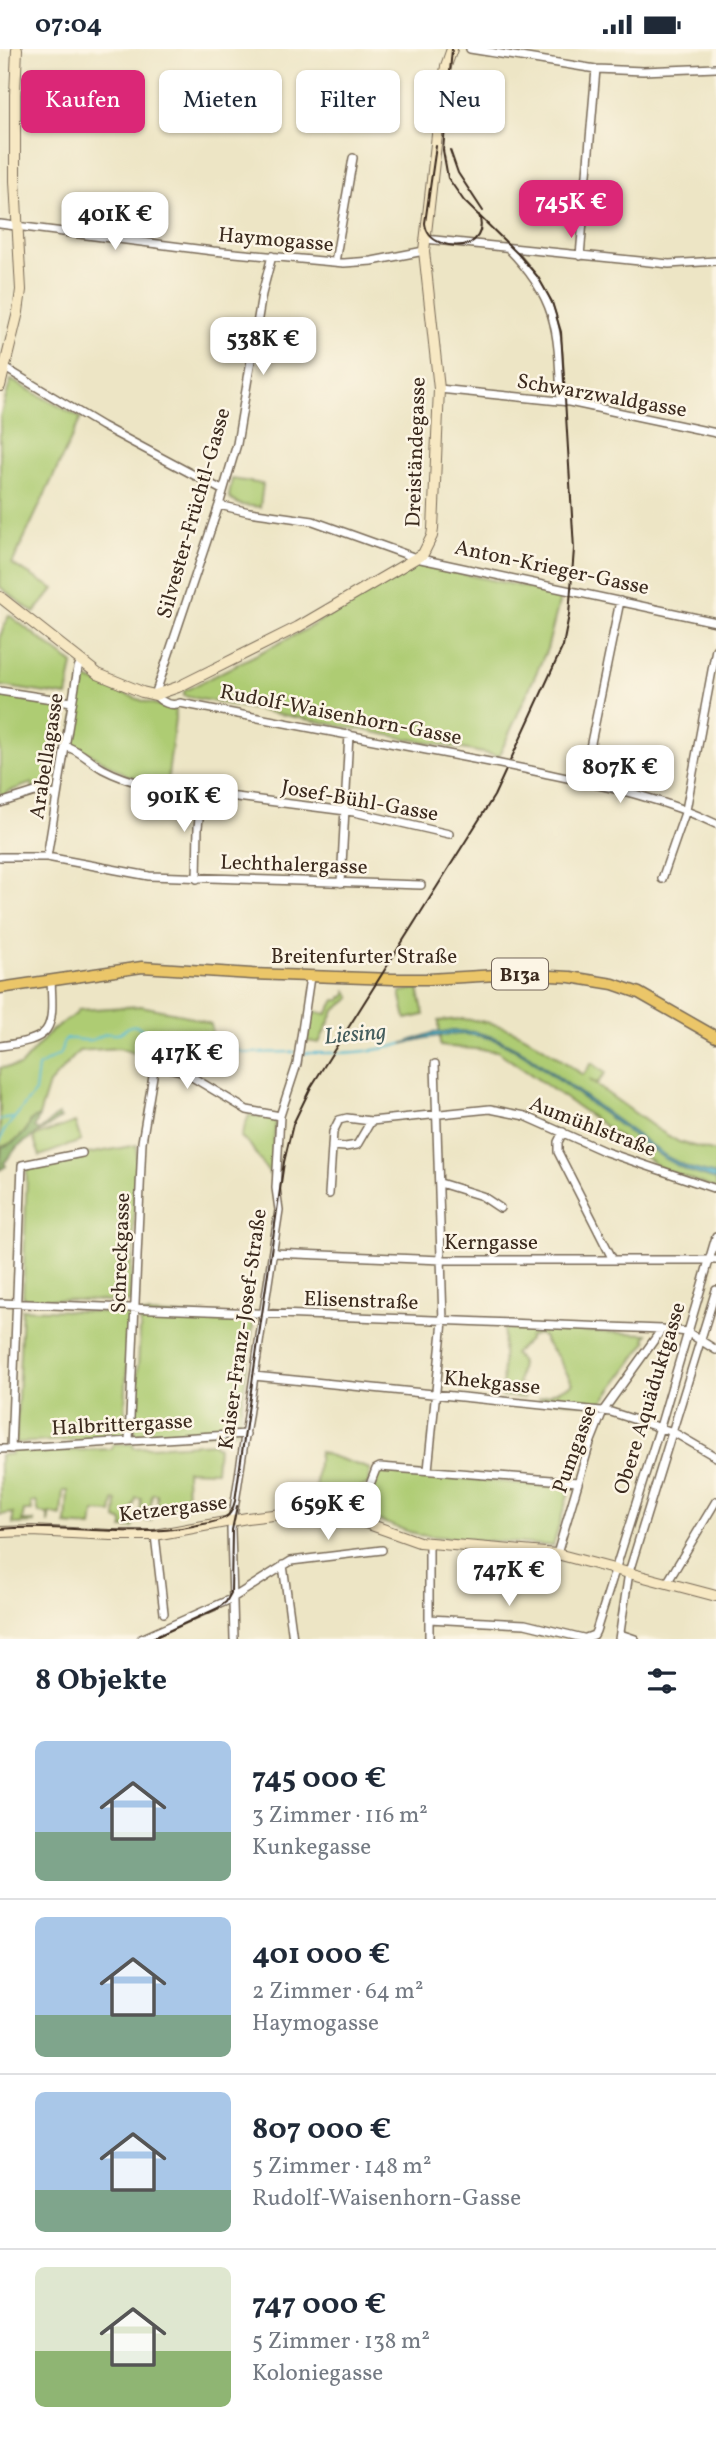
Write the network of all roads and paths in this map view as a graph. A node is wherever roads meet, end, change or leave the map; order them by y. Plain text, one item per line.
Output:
1 (17, 49) edge
2 (452, 49) edge
3 (470, 49) edge
4 (716, 68) edge
5 (596, 69) junction
6 (353, 157) dead end
7 (0, 223) edge
8 (18, 227) junction
9 (425, 239) junction
10 (507, 247) junction
11 (424, 251) junction
12 (580, 255) junction
13 (272, 256) junction
14 (716, 261) edge
15 (335, 262) junction
16 (2, 367) edge
17 (0, 386) edge
18 (439, 389) junction
19 (561, 401) junction
20 (716, 433) edge
21 (222, 489) junction
22 (219, 505) junction
23 (416, 558) junction
24 (0, 597) edge
25 (620, 601) junction
26 (716, 622) edge
27 (716, 649) edge
28 (81, 661) junction
29 (178, 687) junction
30 (0, 691) edge
31 (155, 695) junction
32 (72, 702) junction
33 (180, 703) junction
34 (349, 734) junction
35 (65, 746) junction
36 (583, 782) junction
37 (202, 793) junction
38 (57, 795) junction
39 (0, 803) edge
40 (686, 810) junction
41 (345, 811) junction
42 (716, 824) edge
43 (449, 834) dead end
44 (47, 856) junction
45 (0, 857) edge
46 (197, 879) junction
47 (662, 879) dead end
48 (341, 883) junction
49 (421, 885) dead end
50 (310, 977) junction
51 (51, 981) junction
52 (0, 988) edge
53 (716, 1038) edge
54 (0, 1046) edge
55 (435, 1064) dead end
56 (438, 1113) junction
57 (280, 1116) junction
58 (371, 1121) junction
59 (563, 1132) junction
60 (332, 1146) junction
61 (82, 1153) dead end
62 (440, 1183) junction
63 (716, 1189) edge
64 (329, 1194) dead end
65 (500, 1208) dead end
66 (716, 1237) edge
67 (272, 1253) junction
68 (612, 1258) junction
69 (442, 1260) junction
70 (713, 1260) edge
71 (716, 1290) edge
72 (0, 1303) edge
73 (18, 1303) junction
74 (136, 1308) junction
75 (264, 1313) junction
76 (443, 1321) junction
77 (662, 1329) junction
78 (687, 1332) junction
79 (700, 1341) junction
80 (716, 1350) edge
81 (254, 1376) junction
82 (436, 1394) junction
83 (603, 1411) junction
84 (660, 1427) junction
85 (673, 1432) junction
86 (246, 1434) junction
87 (130, 1441) junction
88 (11, 1448) junction
89 (0, 1449) edge
90 (716, 1457) edge
91 (428, 1470) junction
92 (578, 1482) junction
93 (716, 1501) edge
94 (361, 1508) dead end
95 (232, 1522) junction
96 (0, 1532) edge
97 (155, 1535) junction
98 (429, 1544) junction
99 (382, 1550) dead end
100 (557, 1554) junction
101 (283, 1565) junction
102 (616, 1568) junction
103 (629, 1572) junction
104 (667, 1583) junction
105 (716, 1596) edge
106 (231, 1599) junction
107 (164, 1613) dead end
108 (429, 1619) junction
109 (619, 1636) edge
110 (583, 1638) edge
111 (141, 1639) edge
112 (234, 1639) edge
113 (293, 1639) edge
114 (429, 1639) edge
115 (635, 1639) edge

1 - 8 main road
2 - 9 main road, Dreiständegasse
3 - 5 street
4 - 5 street
5 - 12 street
6 - 15 street
7 - 8 street, Haymogasse
8 - 13 street, Haymogasse
8 - 16 main road
9 - 10 street
9 - 11 main road, Dreiständegasse
10 - 12 street
10 - 19 street
11 - 15 street, Haymogasse
11 - 18 main road, Dreiständegasse
12 - 14 street
13 - 15 street, Haymogasse
13 - 21 street, Silvester-Früchtl-Gasse
16 - 17 main road
16 - 21 street
18 - 19 street, Schwarzwaldgasse
18 - 23 main road, Dreiständegasse
19 - 20 street, Schwarzwaldgasse
21 - 22 street, Silvester-Früchtl-Gasse
22 - 23 street, Anton-Krieger-Gasse
22 - 31 street, Silvester-Früchtl-Gasse
23 - 25 street, Anton-Krieger-Gasse
23 - 29 main road, Dreiständegasse
24 - 28 main road, Rudolf-Waisenhorn-Gasse
25 - 26 street, Anton-Krieger-Gasse
25 - 36 street
27 - 40 street
28 - 31 main road, Rudolf-Waisenhorn-Gasse
28 - 32 street, Arabellagasse
29 - 31 main road, Dreiständegasse
29 - 33 street
30 - 32 street
31 - 33 street, Rudolf-Waisenhorn-Gasse
32 - 35 street, Arabellagasse
33 - 34 street, Rudolf-Waisenhorn-Gasse
34 - 36 street, Rudolf-Waisenhorn-Gasse, bridge
34 - 41 street
35 - 37 street, Josef-Bühl-Gasse
35 - 38 street, Arabellagasse
36 - 40 street
37 - 41 street, Josef-Bühl-Gasse
37 - 46 street
38 - 39 street
38 - 44 street, Arabellagasse
40 - 42 street
40 - 47 street
41 - 43 street, Josef-Bühl-Gasse
41 - 48 street
44 - 45 street, Lechthalergasse
44 - 46 street, Lechthalergasse
46 - 48 street, Lechthalergasse
48 - 49 street, Lechthalergasse
50 - 51 main road, Breitenfurter Straße / B13a
50 - 53 main road, Breitenfurter Straße / B13a
50 - 57 street, Kaiser-Franz-Josef-Straße
51 - 52 main road, Breitenfurter Straße / B13a
51 - 54 street
55 - 56 street
56 - 58 street, Aumühlstraße
56 - 59 street, Aumühlstraße
56 - 62 street
57 - 67 street, Kaiser-Franz-Josef-Straße
57 - 74 street, Schreckgasse
58 - 60 street
58 - 60 street, Aumühlstraße
59 - 63 street, Aumühlstraße
59 - 68 street
60 - 64 street, Aumühlstraße
61 - 73 street
62 - 65 street
62 - 69 street
66 - 70 street, Obere Aquäduktgasse
67 - 69 street, Kerngasse
67 - 75 street, Kaiser-Franz-Josef-Straße
68 - 69 street, Kerngasse
68 - 70 street, Kerngasse
69 - 76 street
70 - 78 street, Obere Aquäduktgasse
71 - 79 street
72 - 73 street, Elisenstraße
73 - 74 street, Elisenstraße
73 - 88 street
74 - 75 street, Elisenstraße
74 - 87 street, Schreckgasse
75 - 76 street, Elisenstraße
75 - 81 street, Kaiser-Franz-Josef-Straße
76 - 77 street, Elisenstraße
76 - 82 street
77 - 78 street, Elisenstraße
77 - 83 street, Pumgasse
78 - 79 street, Elisenstraße
78 - 84 street, Obere Aquäduktgasse
79 - 80 street, Elisenstraße
79 - 85 street
81 - 82 street, Khekgasse
81 - 86 street, Kaiser-Franz-Josef-Straße
82 - 83 street, Khekgasse
82 - 91 street
83 - 84 street, Khekgasse
83 - 92 street, Pumgasse
84 - 85 street, Khekgasse
84 - 102 street, Obere Aquäduktgasse
85 - 90 street, Khekgasse
85 - 103 street
86 - 87 street, Halbrittergasse
86 - 95 street, Kaiser-Franz-Josef-Straße
87 - 88 street, Halbrittergasse
88 - 89 street, Halbrittergasse
91 - 92 street
91 - 94 street
92 - 100 street, Pumgasse
93 - 104 street
95 - 97 main road, Ketzergasse
95 - 98 main road, Ketzergasse
95 - 106 street, Kaiser-Franz-Josef-Straße
96 - 97 main road, Ketzergasse
97 - 107 street
98 - 100 main road, Ketzergasse
98 - 108 street
99 - 101 street
100 - 102 main road, Ketzergasse
101 - 106 street
101 - 113 street
102 - 103 main road, Ketzergasse
102 - 110 street, Obere Aquäduktgasse
103 - 104 main road, Ketzergasse
103 - 109 street
104 - 105 main road, Ketzergasse
106 - 111 street
106 - 112 street, Kaiser-Franz-Josef-Straße
108 - 110 street
108 - 114 street
109 - 115 street

